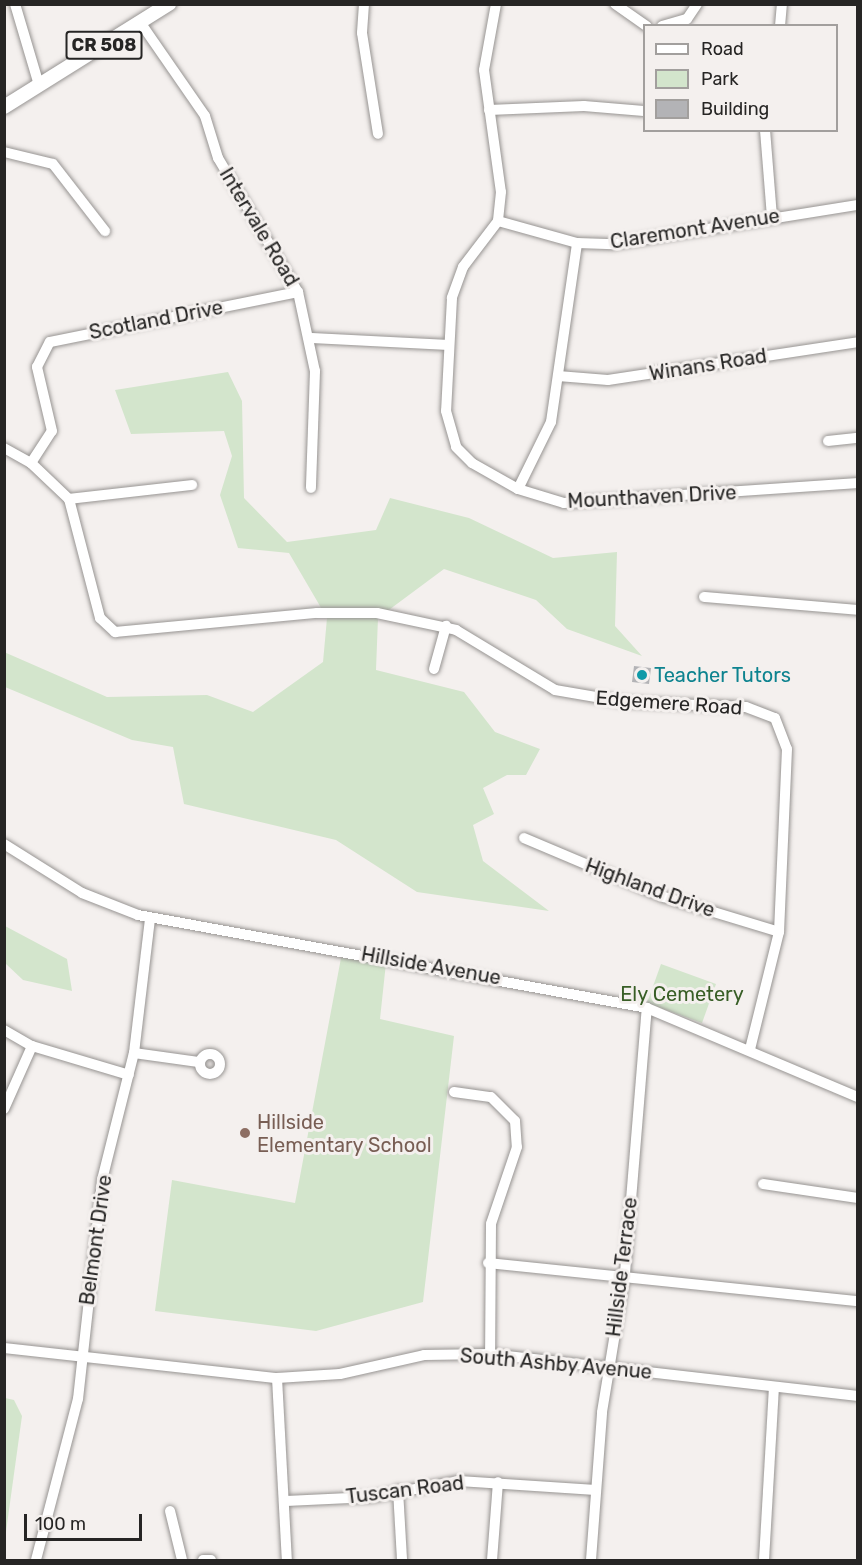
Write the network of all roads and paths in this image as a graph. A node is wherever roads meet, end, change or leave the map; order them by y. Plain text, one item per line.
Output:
1 (15, 4) edge
2 (169, 4) edge
3 (364, 4) edge
4 (496, 4) edge
5 (615, 4) edge
6 (697, 4) edge
7 (782, 4) edge
8 (140, 22) junction
9 (644, 24) edge
10 (669, 24) edge
11 (780, 24) edge
12 (39, 85) junction
13 (4, 107) edge
14 (489, 110) junction
15 (643, 111) edge
16 (765, 132) edge
17 (378, 134) dead end
18 (4, 152) edge
19 (858, 205) edge
20 (772, 217) junction
21 (498, 221) junction
22 (105, 231) dead end
23 (577, 243) junction
24 (298, 292) junction
25 (312, 338) junction
26 (858, 342) edge
27 (449, 345) junction
28 (558, 376) junction
29 (858, 438) edge
30 (828, 441) dead end
31 (4, 448) edge
32 (31, 463) junction
33 (858, 483) edge
34 (192, 485) dead end
35 (311, 488) dead end
36 (518, 489) junction
37 (69, 499) junction
38 (704, 597) dead end
39 (858, 610) edge
40 (446, 626) junction
41 (434, 669) dead end
42 (524, 838) dead end
43 (4, 844) edge
44 (150, 918) junction
45 (778, 932) junction
46 (647, 1008) junction
47 (4, 1030) edge
48 (32, 1046) junction
49 (750, 1049) junction
50 (134, 1053) junction
51 (198, 1062) dead end
52 (129, 1075) junction
53 (454, 1092) dead end
54 (858, 1097) edge
55 (4, 1109) edge
56 (763, 1184) dead end
57 (858, 1198) edge
58 (488, 1263) junction
59 (625, 1273) junction
60 (858, 1301) edge
61 (4, 1348) edge
62 (490, 1354) junction
63 (80, 1360) junction
64 (609, 1368) junction
65 (277, 1378) junction
66 (774, 1387) junction
67 (858, 1396) edge
68 (498, 1482) junction
69 (398, 1490) junction
70 (596, 1490) junction
71 (286, 1502) junction
72 (170, 1511) dead end
73 (36, 1560) edge
74 (182, 1560) edge
75 (203, 1560) edge
76 (211, 1560) edge
77 (287, 1560) edge
78 (402, 1560) edge
79 (492, 1560) edge
80 (591, 1560) edge
81 (764, 1560) edge

1 - 12 street
2 - 8 main road, CR 508
3 - 17 street
4 - 14 street, Mounthaven Drive
5 - 9 street
6 - 10 street
7 - 11 street
8 - 12 main road, CR 508
8 - 24 street, Intervale Road
12 - 13 main road, CR 508
14 - 15 street
14 - 21 street, Mounthaven Drive
16 - 20 street
18 - 22 street
19 - 20 street, Claremont Avenue
20 - 23 street, Claremont Avenue
21 - 23 street, Claremont Avenue
21 - 27 street, Mounthaven Drive
23 - 28 street
24 - 25 street, Intervale Road
24 - 32 street, Scotland Drive
25 - 27 street
25 - 35 street, Intervale Road
26 - 28 street, Winans Road
27 - 36 street, Mounthaven Drive
28 - 36 street
29 - 30 street
31 - 32 street
32 - 37 street
33 - 36 street, Mounthaven Drive
34 - 37 street
37 - 40 street, Edgemere Road
38 - 39 street
40 - 41 street
40 - 45 street, Edgemere Road
42 - 45 street, Highland Drive
43 - 44 street, Hillside Avenue
44 - 46 street, Hillside Avenue
44 - 50 street, Belmont Drive
45 - 49 street, Edgemere Road
46 - 49 street, Hillside Avenue
46 - 59 street, Hillside Terrace
47 - 48 street
48 - 52 street
48 - 55 street
49 - 54 street, Hillside Avenue
50 - 51 street
50 - 52 street, Belmont Drive
52 - 63 street, Belmont Drive
53 - 58 street
56 - 57 street
58 - 59 street
58 - 62 street
59 - 60 street
59 - 64 street, Hillside Terrace
61 - 63 street, South Ashby Avenue
62 - 64 street, South Ashby Avenue
62 - 65 street, South Ashby Avenue
63 - 65 street, South Ashby Avenue
63 - 73 street, Belmont Drive
64 - 66 street, South Ashby Avenue
64 - 70 street, Hillside Terrace
65 - 71 street
66 - 67 street, South Ashby Avenue
66 - 81 street
68 - 69 street, Tuscan Road
68 - 70 street, Tuscan Road
68 - 79 street
69 - 71 street, Tuscan Road
69 - 78 street
70 - 80 street, Hillside Terrace
71 - 77 street
72 - 74 street
75 - 76 street

